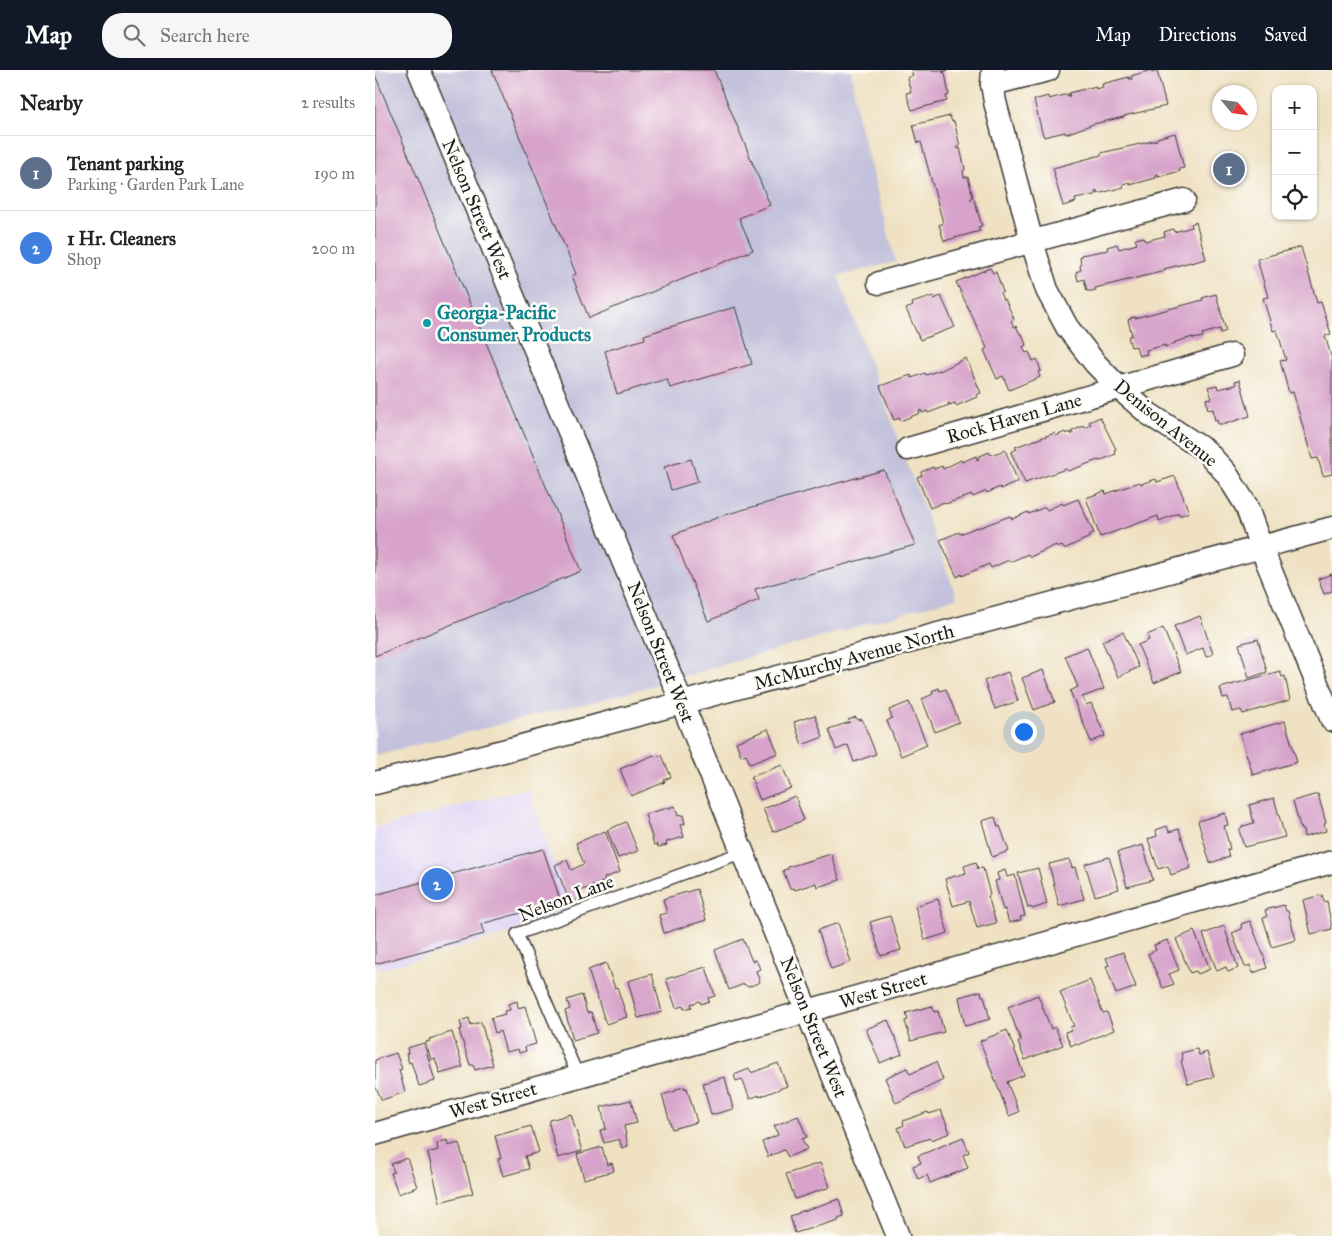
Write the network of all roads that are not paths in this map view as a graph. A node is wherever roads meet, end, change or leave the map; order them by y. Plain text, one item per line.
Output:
1 (419, 70) edge
2 (1048, 70) edge
3 (993, 77) edge
4 (1184, 200) dead end
5 (1032, 242) junction
6 (879, 283) dead end
7 (1232, 355) dead end
8 (1119, 388) junction
9 (908, 449) dead end
10 (1332, 528) edge
11 (1261, 547) junction
12 (683, 703) junction
13 (1332, 720) edge
14 (375, 783) edge
15 (743, 852) junction
16 (1332, 862) edge
17 (808, 1012) junction
18 (578, 1076) junction
19 (375, 1134) edge
20 (898, 1236) edge

1 - 12 street, Nelson Street West
2 - 3 street
3 - 5 street, Denison Avenue
4 - 5 street
5 - 6 street
5 - 8 street, Denison Avenue
7 - 8 street, Rock Haven Lane
8 - 9 street, Rock Haven Lane
8 - 11 street, Denison Avenue
10 - 11 street, McMurchy Avenue North
11 - 12 street, McMurchy Avenue North
11 - 13 street, Denison Avenue
12 - 14 street, McMurchy Avenue North
12 - 15 street, Nelson Street West
15 - 17 street, Nelson Street West
15 - 18 lane, Nelson Lane
16 - 17 street, West Street
17 - 18 street, West Street
17 - 20 street, Nelson Street West
18 - 19 street, West Street

